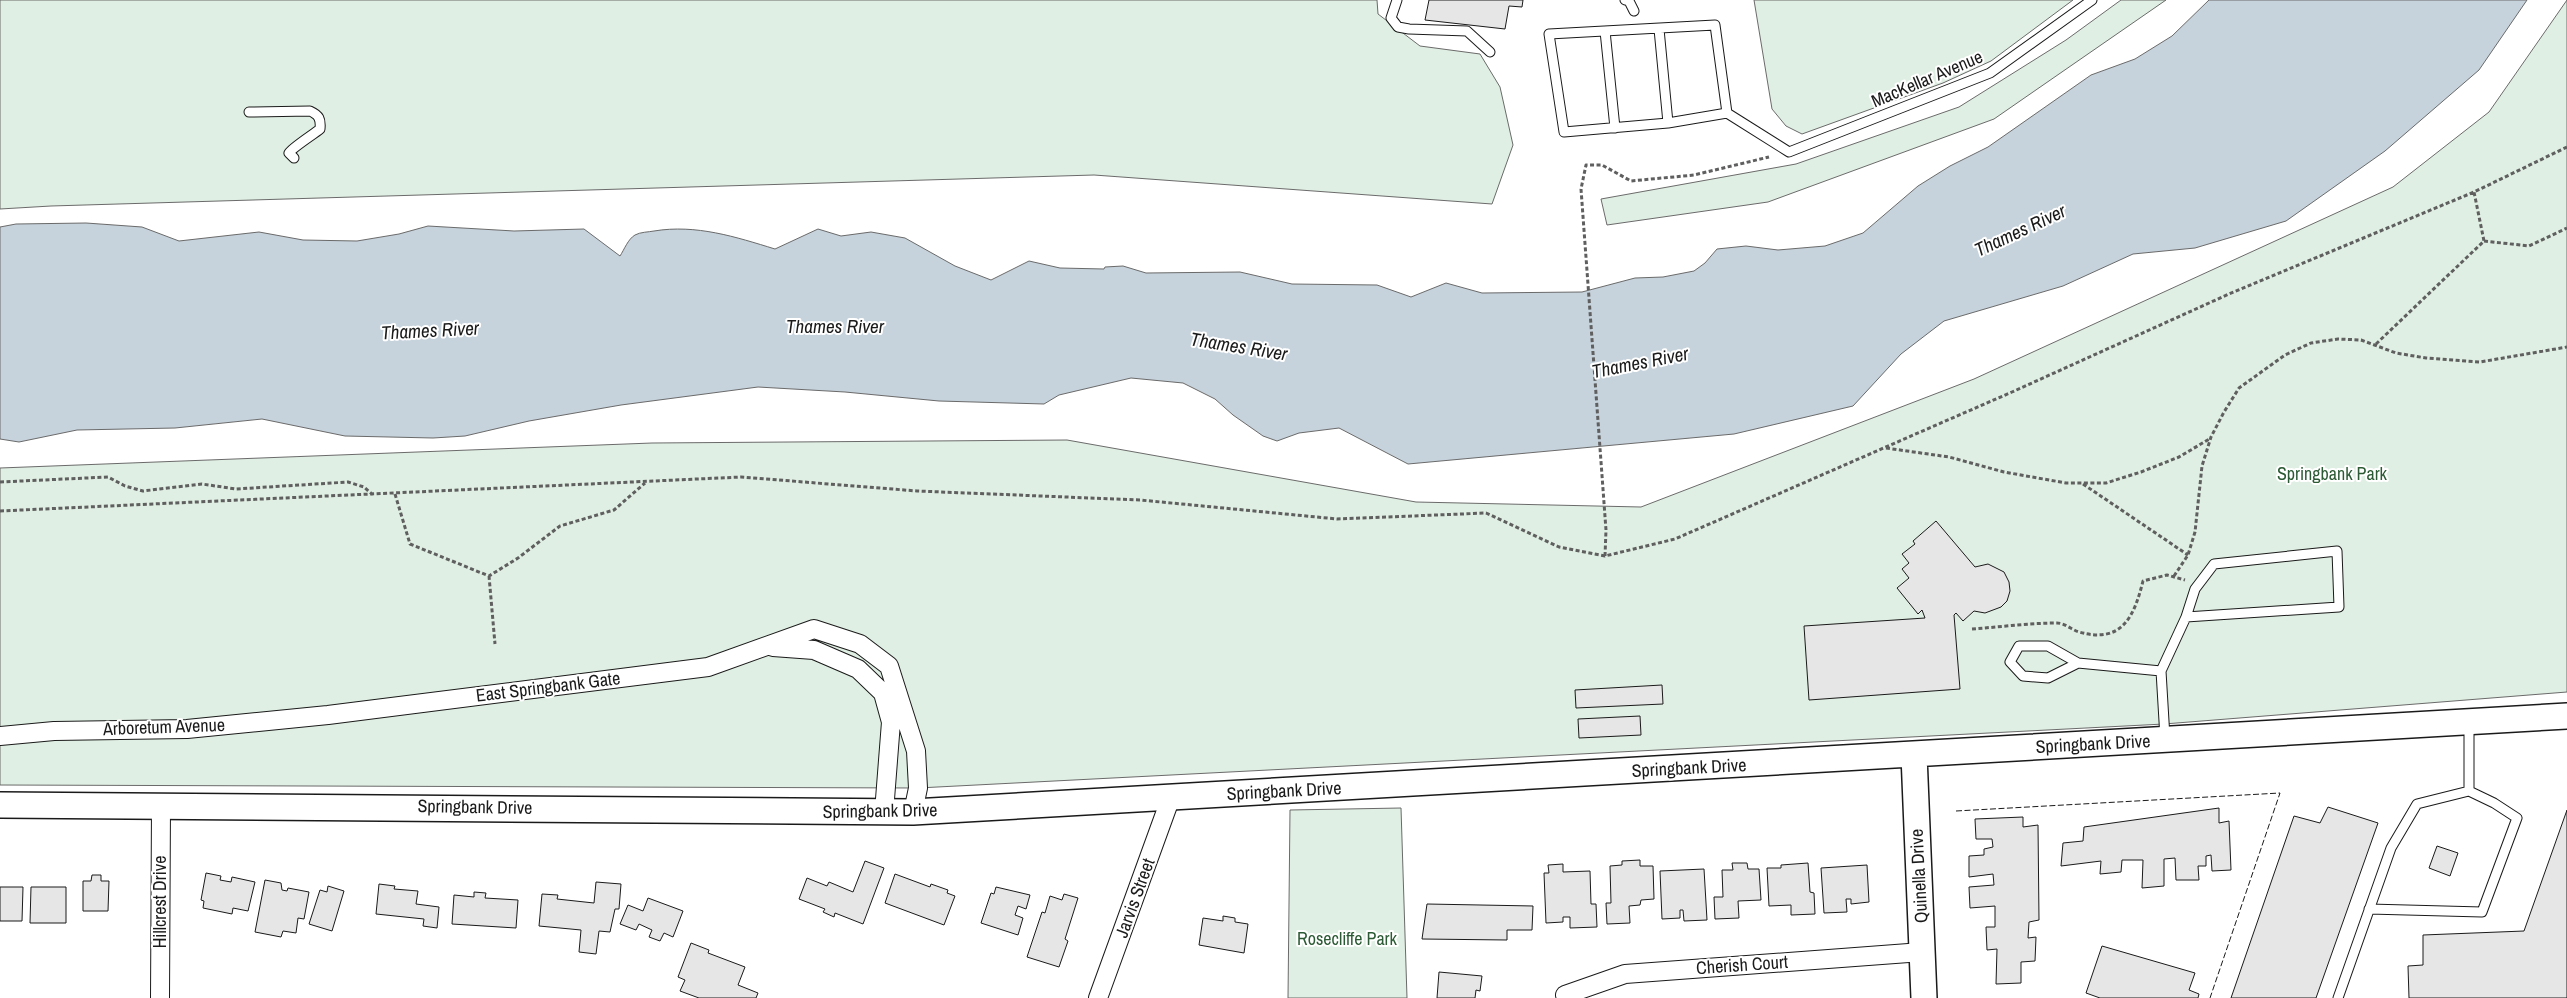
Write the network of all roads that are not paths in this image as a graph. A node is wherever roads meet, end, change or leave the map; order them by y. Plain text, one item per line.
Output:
1 (1397, 0) edge
2 (1625, 0) edge
3 (2092, 0) edge
4 (1634, 11) dead end
5 (1658, 28) junction
6 (1605, 31) junction
7 (1490, 52) dead end
8 (249, 112) dead end
9 (1727, 113) junction
10 (1668, 123) junction
11 (1615, 128) junction
12 (294, 158) dead end
13 (2186, 617) junction
14 (765, 646) junction
15 (2078, 662) junction
16 (2161, 671) junction
17 (328, 715) joint
18 (2567, 716) edge
19 (2469, 722) junction
20 (0, 736) edge
21 (2165, 740) junction
22 (1914, 755) junction
23 (2469, 791) junction
24 (1171, 797) junction
25 (0, 805) edge
26 (161, 805) junction
27 (884, 812) junction
28 (913, 812) junction
29 (2369, 909) junction
30 (1922, 952) junction
31 (1564, 995) dead end
32 (160, 998) edge
33 (1098, 998) edge
34 (1924, 998) edge
35 (2338, 998) edge

1 - 7 lane
2 - 4 lane
3 - 9 lane, MacKellar Avenue
5 - 6 lane
5 - 9 lane
5 - 10 lane
6 - 11 lane
6 - 11 lane
8 - 12 lane
9 - 10 lane
10 - 11 lane
13 - 13 lane
13 - 16 lane
14 - 17 street, East Springbank Gate
14 - 27 street, East Springbank Gate
14 - 28 street, East Springbank Gate
15 - 15 lane
15 - 16 lane
16 - 21 lane
17 - 20 street, Arboretum Avenue
18 - 19 main road, Springbank Drive
19 - 21 main road, Springbank Drive
19 - 23 lane
21 - 22 main road, Springbank Drive
22 - 24 main road, Springbank Drive
22 - 30 main road, Quinella Drive
23 - 29 lane
23 - 29 lane
24 - 28 main road, Springbank Drive
24 - 33 street, Jarvis Street
25 - 26 main road, Springbank Drive
26 - 27 main road, Springbank Drive
26 - 32 street, Hillcrest Drive
27 - 28 main road, Springbank Drive
29 - 35 lane
30 - 31 street, Cherish Court
30 - 34 main road, Quinella Drive

